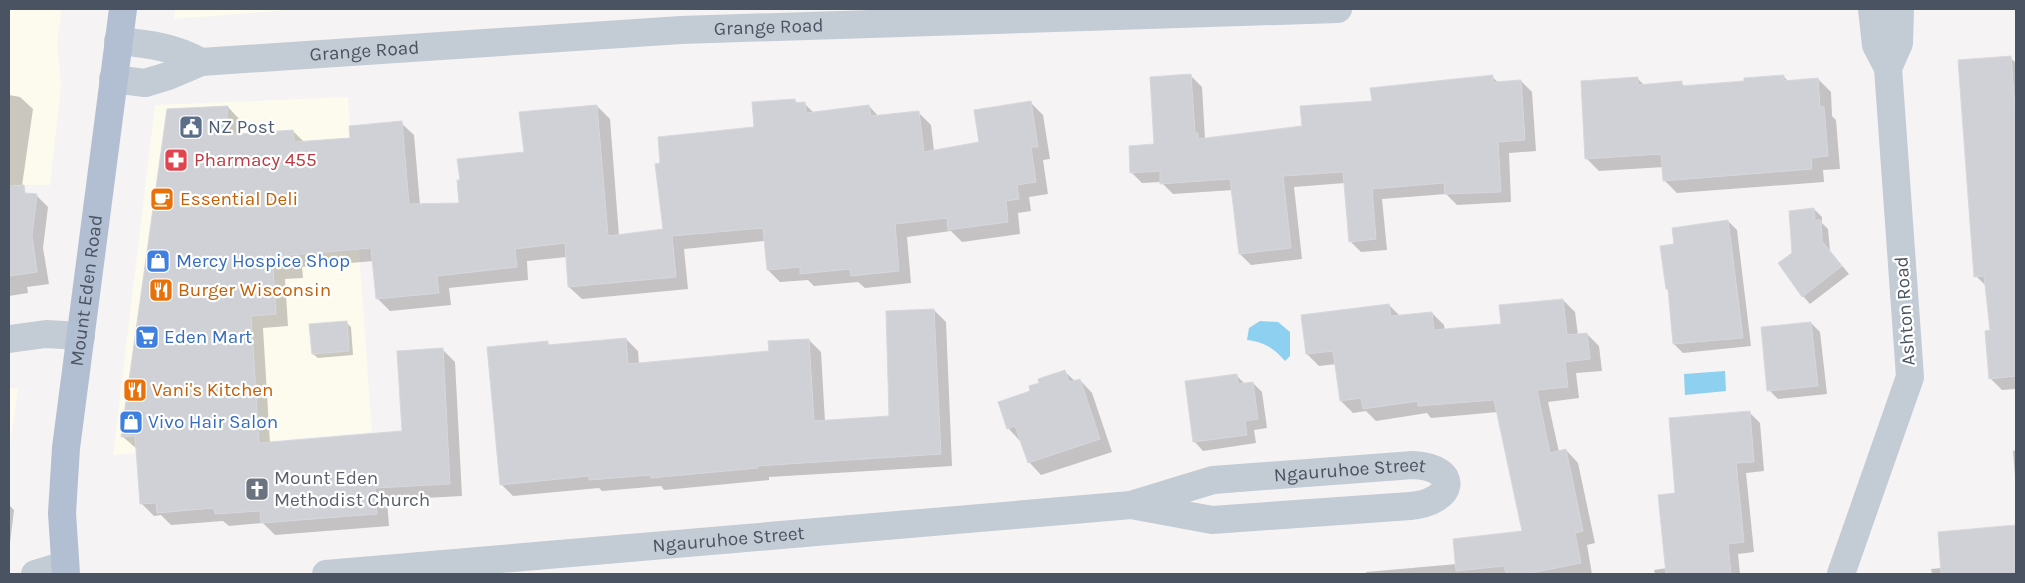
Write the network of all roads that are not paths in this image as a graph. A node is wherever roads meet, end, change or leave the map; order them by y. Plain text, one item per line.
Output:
1 (122, 9) edge
2 (1338, 9) edge
3 (1872, 9) edge
4 (1900, 9) edge
5 (118, 41) junction
6 (201, 62) junction
7 (1888, 68) junction
8 (113, 80) junction
9 (81, 336) junction
10 (9, 339) edge
11 (1131, 505) junction
12 (65, 569) edge
13 (373, 572) edge
14 (35, 574) edge
15 (326, 574) edge
16 (1841, 574) edge

1 - 5 main road, Mount Eden Road
2 - 6 street, Grange Road
3 - 7 street, Ashton Road
4 - 7 street, Ashton Road
5 - 6 street, Grange Road
5 - 8 main road, Mount Eden Road
6 - 8 street, Grange Road
7 - 16 street, Ashton Road
8 - 9 main road, Mount Eden Road
9 - 10 street
9 - 12 main road, Mount Eden Road
11 - 11 street, Ngauruhoe Street
11 - 13 street, Ngauruhoe Street
12 - 14 street
13 - 15 street, Ngauruhoe Street

